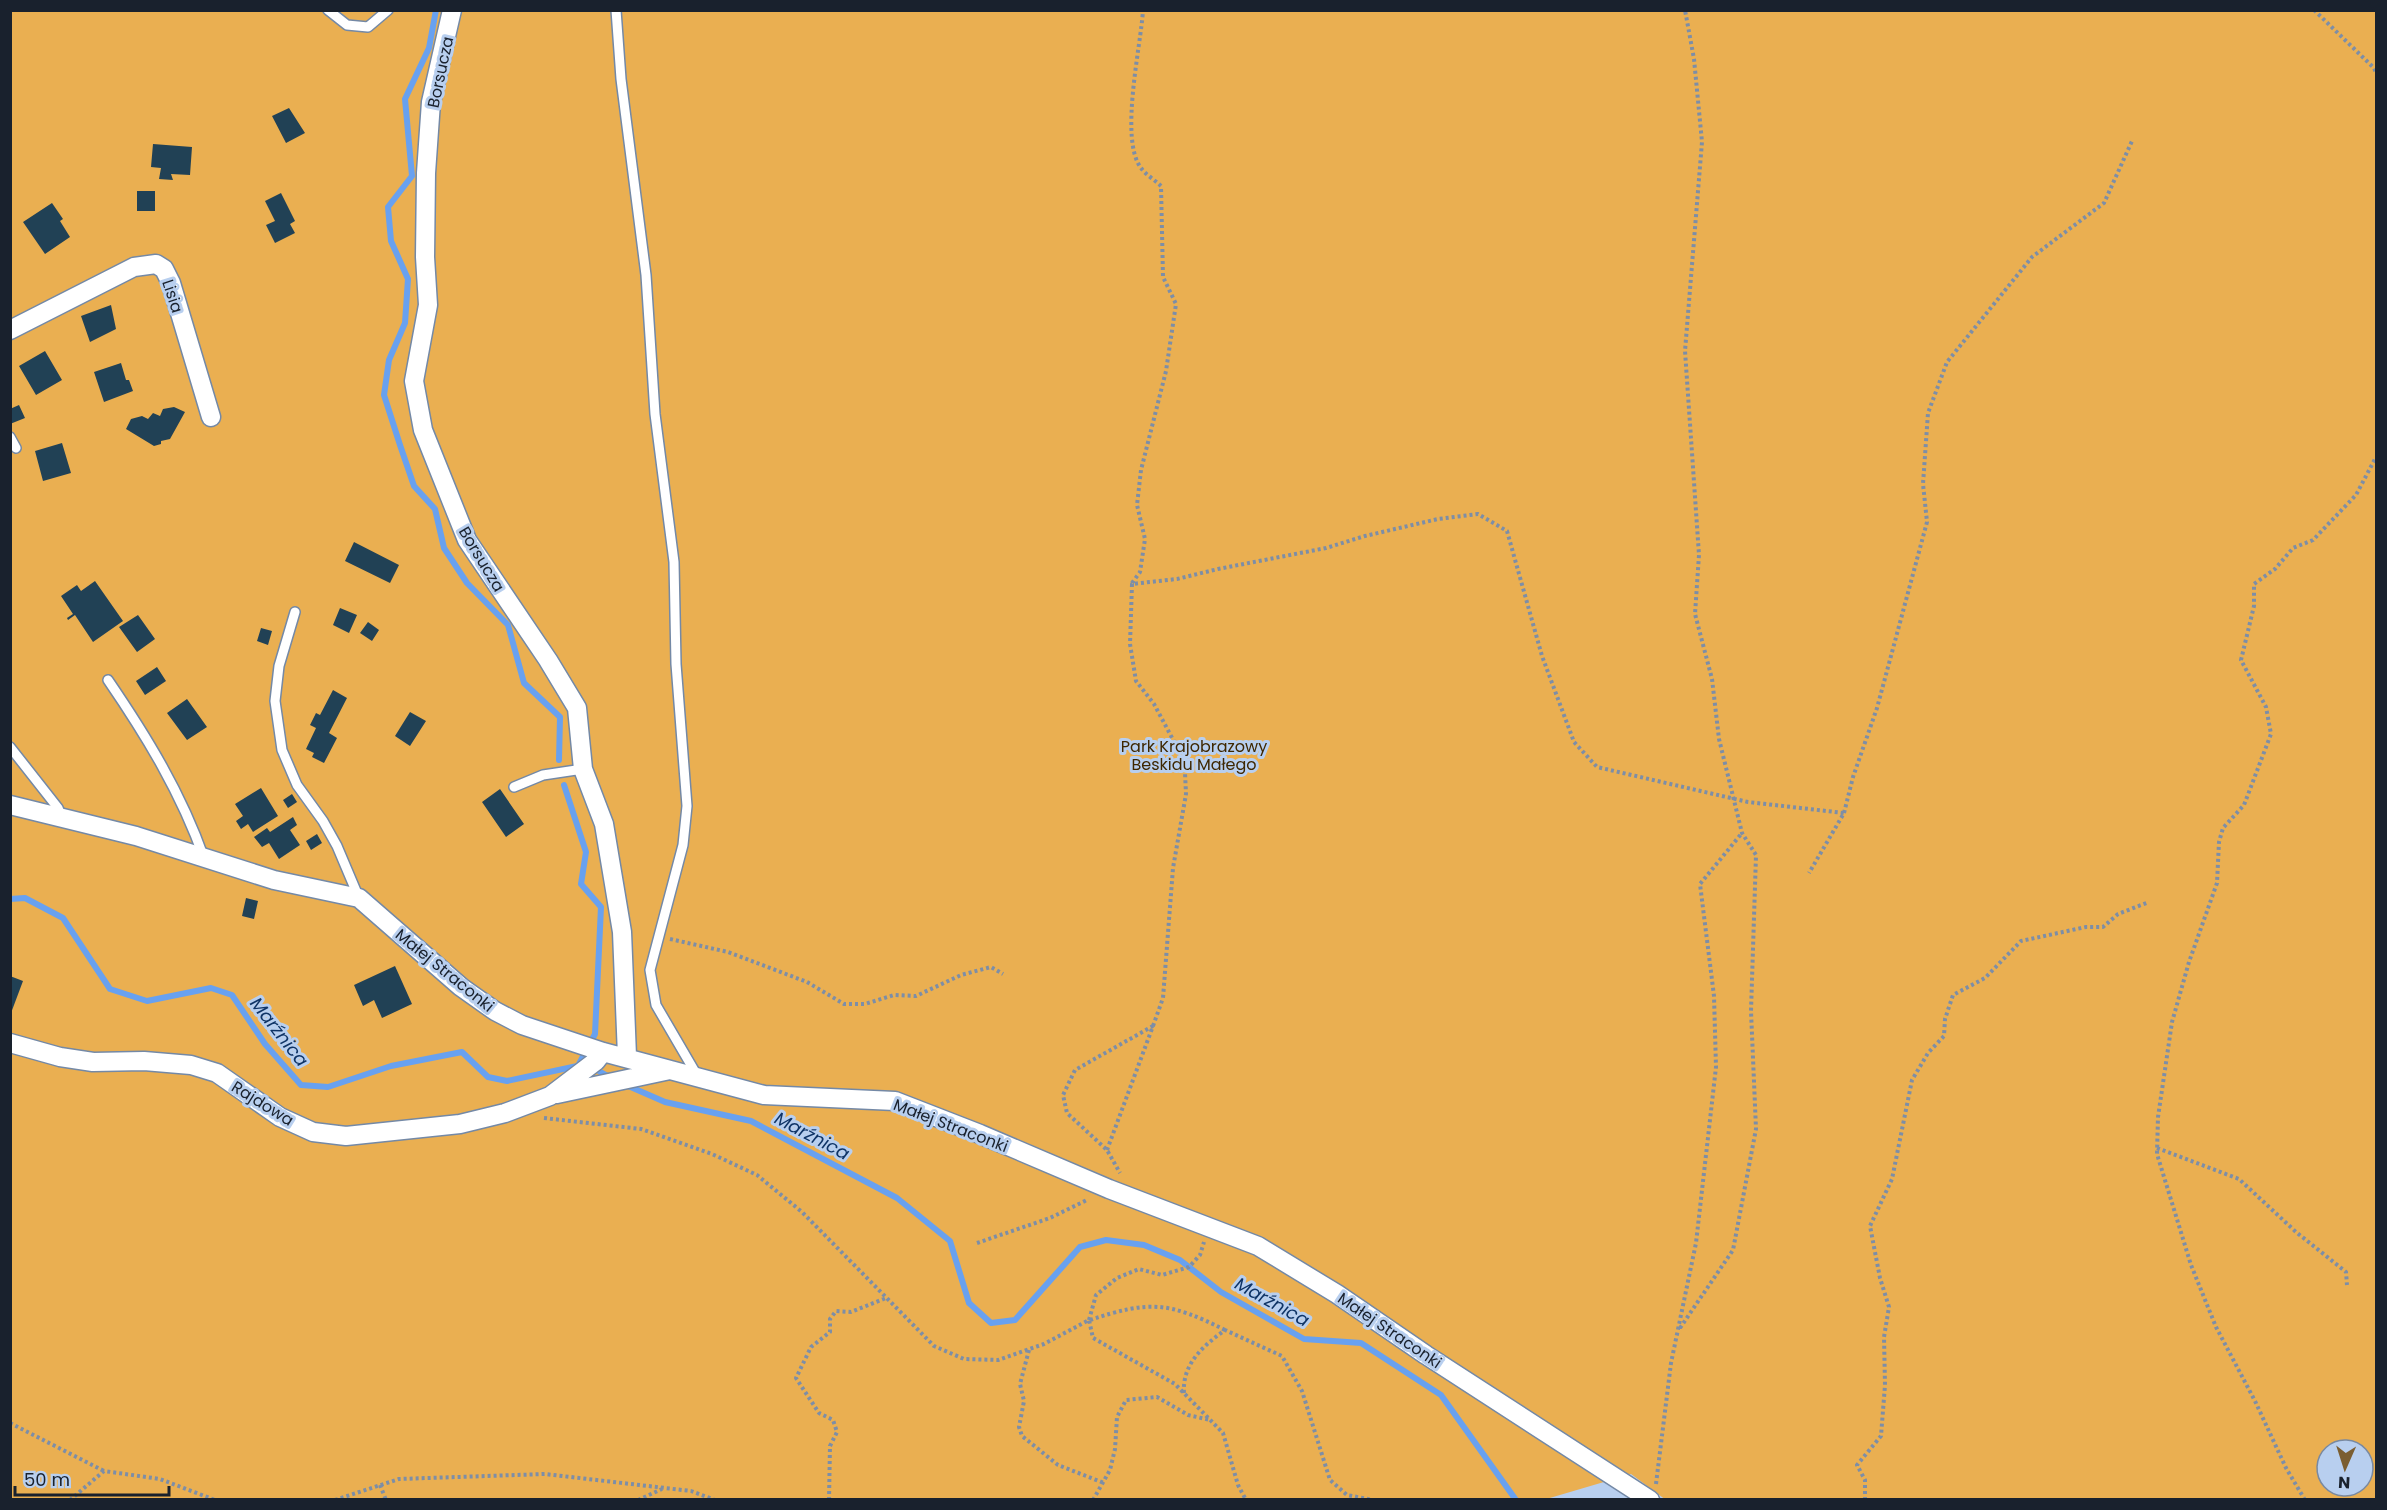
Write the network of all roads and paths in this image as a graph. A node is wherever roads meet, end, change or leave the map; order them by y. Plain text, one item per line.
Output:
1 (328, 10) edge
2 (388, 10) edge
3 (452, 10) edge
4 (616, 10) edge
5 (1143, 10) edge
6 (1685, 10) edge
7 (2314, 10) edge
8 (2376, 70) edge
9 (2132, 141) dead end
10 (10, 330) edge
11 (211, 417) dead end
12 (10, 437) edge
13 (16, 447) dead end
14 (2376, 457) edge
15 (1132, 584) junction
16 (295, 612) dead end
17 (108, 680) dead end
18 (10, 747) edge
19 (583, 769) junction
20 (514, 787) dead end
21 (1734, 800) junction
22 (10, 805) edge
23 (1844, 813) junction
24 (63, 820) junction
25 (1742, 833) junction
26 (204, 858) junction
27 (1809, 873) dead end
28 (359, 898) junction
29 (2150, 902) dead end
30 (661, 937) junction
31 (1003, 974) dead end
32 (1153, 1026) junction
33 (10, 1043) edge
34 (600, 1056) junction
35 (627, 1056) junction
36 (670, 1070) junction
37 (698, 1078) junction
38 (556, 1090) junction
39 (536, 1117) dead end
40 (2157, 1148) junction
41 (1107, 1150) junction
42 (1116, 1192) junction
43 (1208, 1226) junction
44 (977, 1243) dead end
45 (2347, 1285) dead end
46 (886, 1298) junction
47 (1089, 1320) junction
48 (1680, 1328) junction
49 (1225, 1330) junction
50 (1029, 1349) junction
51 (1184, 1394) junction
52 (1210, 1420) junction
53 (10, 1423) edge
54 (104, 1471) junction
55 (1104, 1483) junction
56 (380, 1485) junction
57 (663, 1488) junction
58 (1653, 1496) edge
59 (70, 1500) edge
60 (215, 1500) edge
61 (335, 1500) edge
62 (386, 1500) edge
63 (638, 1500) edge
64 (715, 1500) edge
65 (829, 1500) edge
66 (1093, 1500) edge
67 (1246, 1500) edge
68 (1372, 1500) edge
69 (1864, 1500) edge
70 (2305, 1500) edge

1 - 2 lane
3 - 19 street, Borsucza
4 - 30 lane
5 - 15 path
6 - 21 path
7 - 8 path
9 - 23 path
10 - 11 street, Lisia
12 - 13 lane
14 - 40 path
15 - 21 path
15 - 32 path
16 - 28 lane
17 - 26 lane
18 - 24 lane
19 - 20 lane
19 - 35 street, Borsucza
21 - 23 path
21 - 25 path
22 - 24 street, Małej Straconki
23 - 27 path
24 - 26 street, Małej Straconki
25 - 48 path
25 - 48 path
26 - 28 street, Małej Straconki
28 - 34 street, Małej Straconki
29 - 69 path
30 - 31 path
30 - 37 lane
32 - 41 path
32 - 41 path
33 - 38 street, Rajdowa
34 - 35 street, Małej Straconki
34 - 38 street, Rajdowa
35 - 36 street, Małej Straconki
36 - 37 street, Małej Straconki
36 - 38 street, Rajdowa
37 - 42 street, Małej Straconki
39 - 46 path
40 - 45 path
40 - 70 path
41 - 42 path
42 - 43 street, Małej Straconki
42 - 44 path
43 - 47 path
43 - 58 street, Małej Straconki
46 - 50 path
46 - 65 path
47 - 49 path
47 - 50 path
47 - 51 path
48 - 58 path
49 - 51 path
49 - 68 path
50 - 55 path
51 - 52 path
52 - 55 path
52 - 67 path
53 - 54 path
54 - 59 path
54 - 60 path
55 - 66 path
56 - 57 path
56 - 61 path
56 - 62 path
57 - 63 path
57 - 64 path

